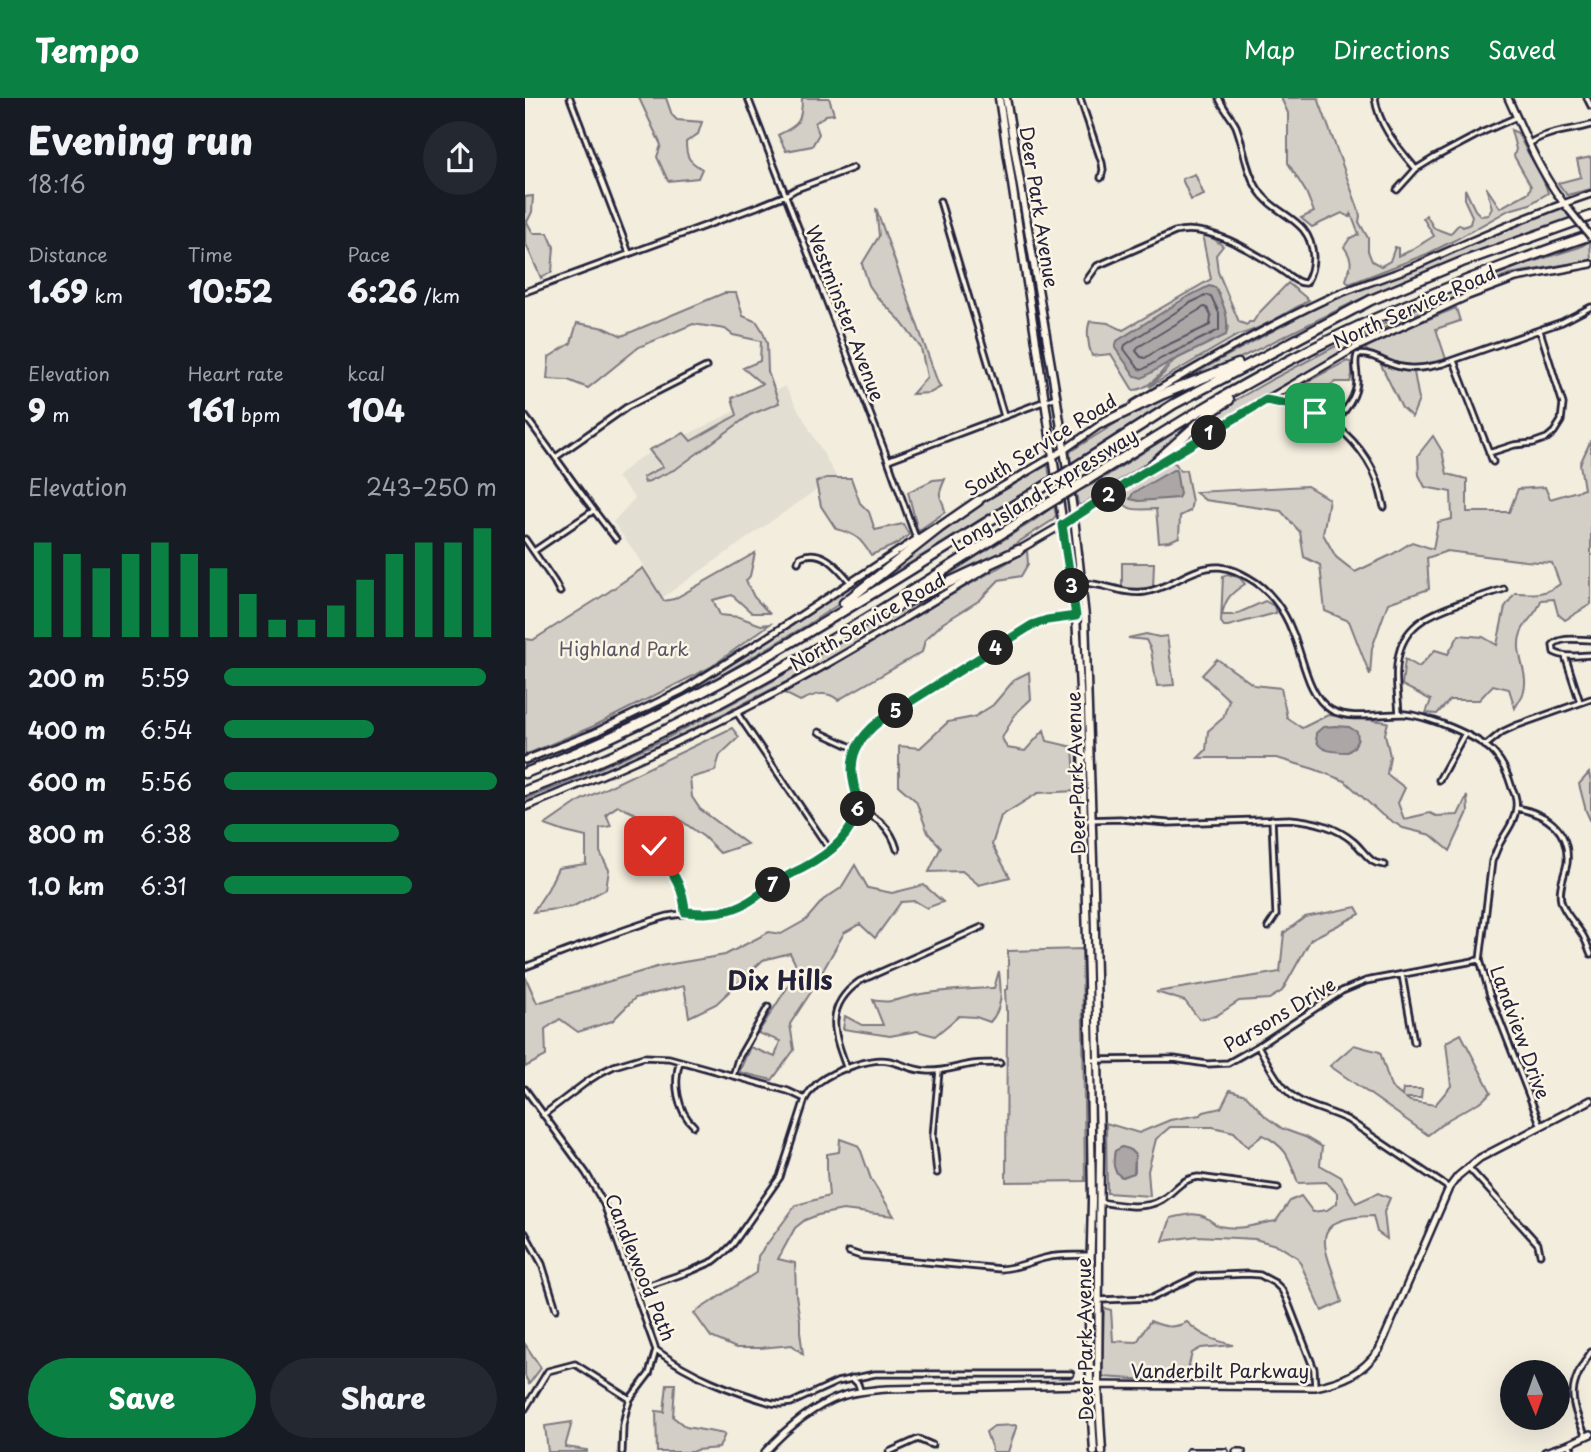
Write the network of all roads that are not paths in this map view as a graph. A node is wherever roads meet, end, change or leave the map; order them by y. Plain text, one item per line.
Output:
1 (570, 98) edge
2 (748, 98) edge
3 (999, 98) edge
4 (1006, 98) edge
5 (1080, 98) edge
6 (1218, 98) edge
7 (1375, 98) edge
8 (1508, 98) edge
9 (1587, 98) edge
10 (1591, 106) edge
11 (1517, 117) junction
12 (1591, 125) edge
13 (1008, 132) junction
14 (1530, 143) junction
15 (853, 168) dead end
16 (1416, 169) junction
17 (1101, 178) dead end
18 (1397, 190) dead end
19 (1591, 194) edge
20 (786, 195) junction
21 (940, 201) dead end
22 (1563, 203) junction
23 (1591, 216) edge
24 (1591, 236) edge
25 (629, 253) junction
26 (1591, 264) edge
27 (1087, 280) dead end
28 (525, 292) edge
29 (1591, 307) edge
30 (1539, 331) junction
31 (1258, 359) junction
32 (1454, 361) junction
33 (1284, 363) junction
34 (706, 367) dead end
35 (1056, 397) junction
36 (1266, 400) junction
37 (1045, 401) junction
38 (525, 416) edge
39 (1004, 416) junction
40 (1103, 423) junction
41 (1334, 424) junction
42 (1064, 450) junction
43 (1489, 453) junction
44 (1052, 456) junction
45 (556, 457) junction
46 (888, 460) junction
47 (1493, 462) dead end
48 (1143, 473) junction
49 (978, 501) junction
50 (1384, 507) dead end
51 (593, 511) junction
52 (1074, 517) junction
53 (1062, 525) junction
54 (916, 538) junction
55 (525, 539) edge
56 (616, 539) dead end
57 (1019, 550) junction
58 (534, 551) junction
59 (798, 562) dead end
60 (851, 583) junction
61 (1083, 583) junction
62 (1504, 589) dead end
63 (560, 592) dead end
64 (870, 616) junction
65 (1076, 616) junction
66 (1591, 640) edge
67 (775, 651) junction
68 (1591, 655) edge
69 (1565, 656) junction
70 (1591, 699) edge
71 (1580, 702) junction
72 (737, 713) junction
73 (1399, 714) junction
74 (819, 732) dead end
75 (1464, 735) junction
76 (1485, 746) junction
77 (856, 749) junction
78 (525, 760) edge
79 (525, 773) edge
80 (1439, 780) dead end
81 (525, 792) edge
82 (525, 807) edge
83 (1517, 807) junction
84 (858, 810) junction
85 (1272, 819) junction
86 (1088, 820) junction
87 (642, 828) dead end
88 (897, 849) dead end
89 (830, 850) junction
90 (1385, 865) dead end
91 (685, 912) junction
92 (982, 927) dead end
93 (1268, 927) dead end
94 (1591, 954) edge
95 (1480, 960) junction
96 (525, 967) edge
97 (1402, 975) junction
98 (768, 1007) dead end
99 (1414, 1042) dead end
100 (1258, 1046) junction
101 (1094, 1060) junction
102 (680, 1061) junction
103 (1000, 1063) dead end
104 (847, 1069) junction
105 (939, 1071) junction
106 (733, 1076) junction
107 (526, 1091) edge
108 (805, 1099) junction
109 (1591, 1100) edge
110 (543, 1115) junction
111 (694, 1126) dead end
112 (1541, 1126) junction
113 (1468, 1167) junction
114 (937, 1173) dead end
115 (1278, 1188) dead end
116 (1449, 1188) junction
117 (1100, 1202) junction
118 (525, 1233) edge
119 (849, 1252) dead end
120 (1540, 1254) dead end
121 (1090, 1255) junction
122 (635, 1290) junction
123 (1098, 1300) junction
124 (557, 1309) dead end
125 (656, 1350) junction
126 (1591, 1352) edge
127 (1071, 1374) dead end
128 (852, 1378) junction
129 (1090, 1385) junction
130 (1098, 1385) junction
131 (1315, 1387) junction
132 (860, 1391) junction
133 (630, 1399) junction
134 (525, 1409) edge
135 (1589, 1435) edge
136 (1569, 1444) junction
137 (932, 1445) dead end
138 (769, 1451) edge
139 (622, 1452) edge
140 (889, 1452) edge
141 (1094, 1452) edge
142 (1102, 1452) edge
143 (1189, 1452) edge
144 (1225, 1452) edge
145 (1236, 1452) edge
146 (1242, 1452) edge
147 (1545, 1452) edge
148 (1573, 1452) edge

1 - 25 street
2 - 20 street, Westminster Avenue
3 - 13 main road, Deer Park Avenue
4 - 13 main road, Deer Park Avenue
5 - 17 street
6 - 27 street
7 - 16 street
8 - 11 main road
9 - 10 street
11 - 14 main road
11 - 16 street
12 - 14 street
13 - 35 main road, Deer Park Avenue
13 - 37 main road, Deer Park Avenue
14 - 22 main road
15 - 20 street
16 - 18 street
19 - 22 main road, South Service Road
20 - 25 street
20 - 46 street, Westminster Avenue
21 - 39 street
22 - 24 main road, bridge
22 - 40 main road, South Service Road
23 - 31 highway, Long Island Expressway
24 - 33 highway, Long Island Expressway
25 - 28 street
26 - 36 main road, North Service Road
29 - 30 street
30 - 32 street
30 - 43 street
31 - 40 highway
31 - 67 highway, Long Island Expressway, bridge
32 - 41 street
32 - 43 street
33 - 48 highway
33 - 64 highway, Long Island Expressway, bridge
34 - 45 street
35 - 37 street
35 - 42 main road, Deer Park Avenue
36 - 41 street
36 - 48 main road, North Service Road
37 - 39 street
37 - 44 main road, Deer Park Avenue
38 - 45 street
39 - 46 street
40 - 42 main road, South Service Road
41 - 50 street
42 - 44 main road, South Service Road
42 - 52 main road, Deer Park Avenue
43 - 47 street
44 - 49 main road, South Service Road
44 - 53 main road, Deer Park Avenue
45 - 51 street
46 - 54 street, Westminster Avenue
48 - 52 main road, North Service Road
49 - 54 main road, South Service Road
49 - 67 highway
51 - 56 street
51 - 58 street
52 - 53 main road, North Service Road
52 - 61 main road, Deer Park Avenue
53 - 57 main road, North Service Road
53 - 65 main road, Deer Park Avenue
54 - 60 main road, South Service Road
55 - 58 street
57 - 64 highway
57 - 72 main road, North Service Road
58 - 63 street
59 - 60 street
60 - 78 main road, South Service Road
61 - 73 street
61 - 86 main road, Deer Park Avenue
62 - 73 street
64 - 81 highway, Long Island Expressway
65 - 77 street
65 - 86 main road, Deer Park Avenue
66 - 69 street
67 - 79 highway, Long Island Expressway
68 - 69 street
69 - 71 street
70 - 71 street
71 - 76 street
72 - 82 main road, North Service Road
72 - 89 street
73 - 75 street
74 - 77 street
75 - 76 street
75 - 80 street
76 - 83 street
77 - 84 street
83 - 94 street
83 - 95 street, Landview Drive
84 - 88 street
84 - 89 street
85 - 86 street
85 - 90 street
85 - 93 street
86 - 101 main road, Deer Park Avenue
87 - 91 street
89 - 91 street
91 - 96 street
92 - 104 street
95 - 97 street, Parsons Drive
95 - 112 street, Landview Drive
97 - 99 street
97 - 100 street, Parsons Drive
98 - 106 street
100 - 101 street, Parsons Drive
100 - 116 street
101 - 117 main road, Deer Park Avenue
101 - 121 main road, Deer Park Avenue
102 - 106 street
102 - 110 street
102 - 111 street
103 - 105 street
104 - 105 street
104 - 108 street
105 - 114 street
106 - 108 street
107 - 110 street, Candlewood Path
108 - 122 street
109 - 112 main road, Vanderbilt Parkway
110 - 122 street, Candlewood Path
112 - 113 main road, Vanderbilt Parkway
113 - 116 main road, Vanderbilt Parkway
113 - 120 street
115 - 117 street
116 - 131 main road, Vanderbilt Parkway
117 - 123 main road, Deer Park Avenue
118 - 124 street
119 - 121 street
121 - 129 main road, Deer Park Avenue
122 - 125 street, Candlewood Path
123 - 130 main road, Deer Park Avenue
123 - 131 street
125 - 128 street, Candlewood Path
125 - 133 street
126 - 135 street
127 - 128 street, Candlewood Path
128 - 132 street
129 - 130 main road, Vanderbilt Parkway
129 - 132 main road, Vanderbilt Parkway
129 - 141 main road, Deer Park Avenue
130 - 131 main road, Vanderbilt Parkway
130 - 142 main road, Deer Park Avenue
132 - 138 main road, Vanderbilt Parkway
133 - 134 street
133 - 139 street
135 - 136 main road
136 - 147 main road
136 - 148 street
137 - 140 street
143 - 144 main road
145 - 146 main road

